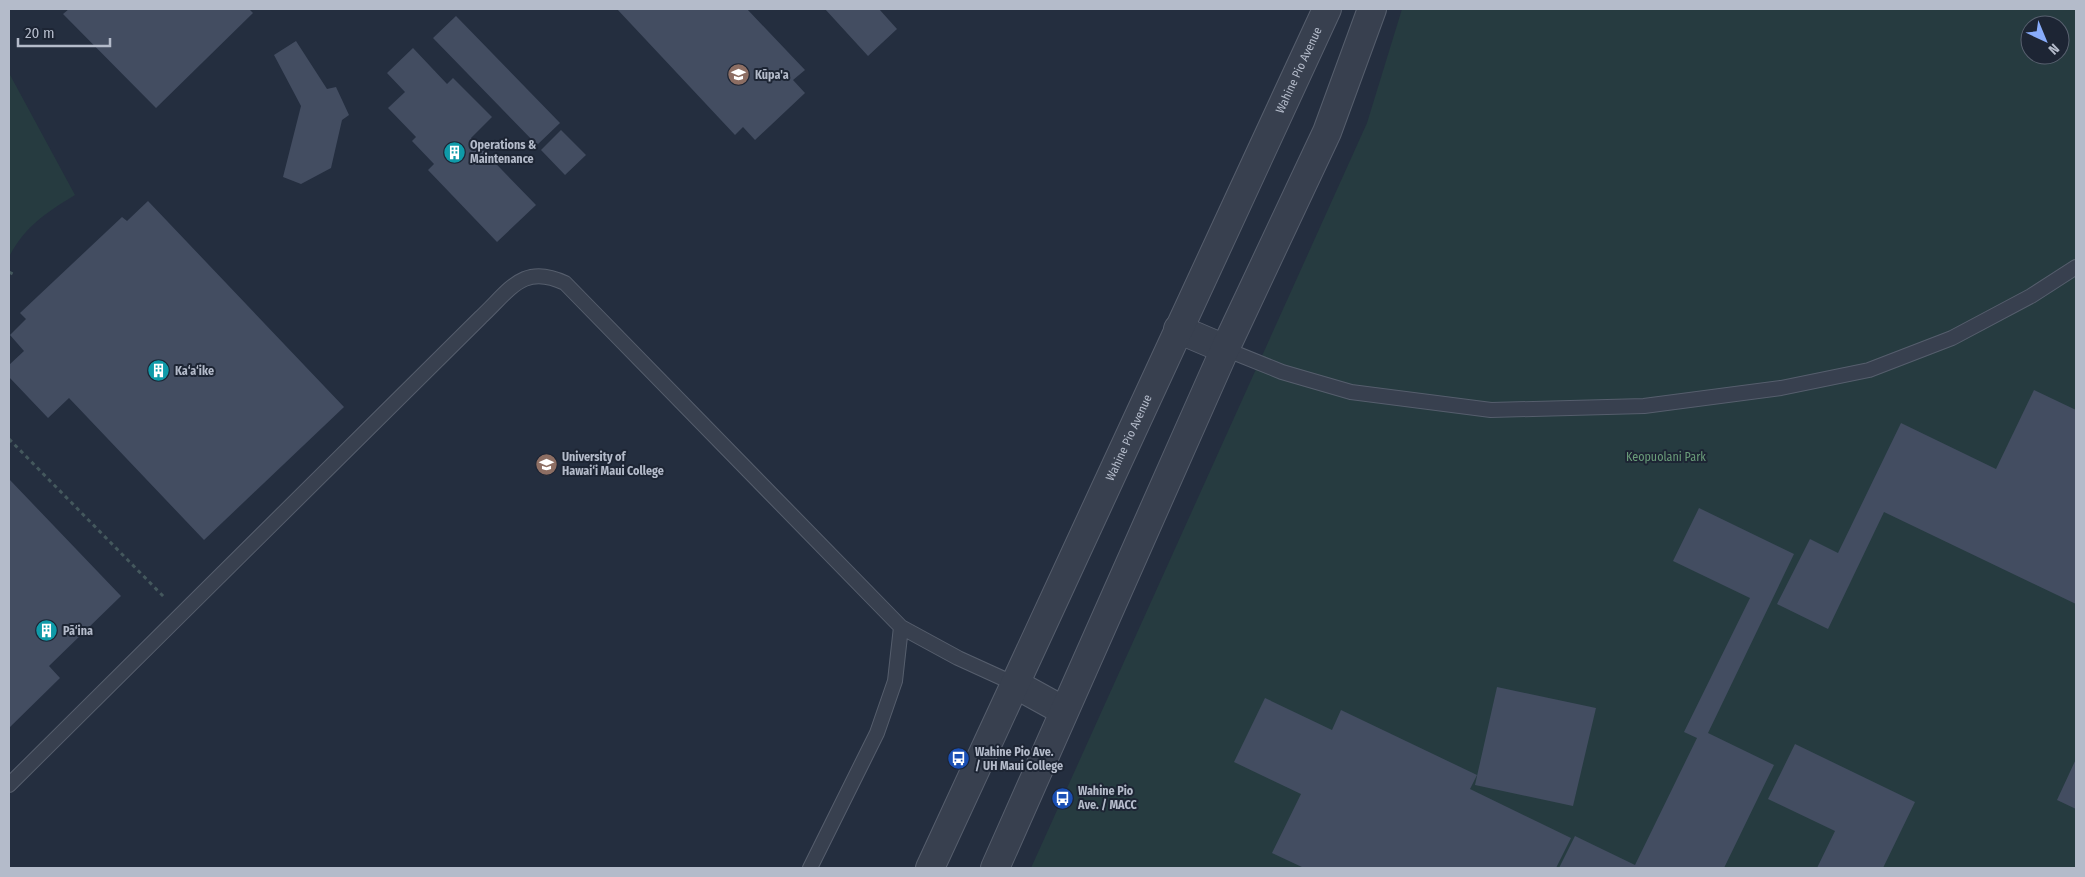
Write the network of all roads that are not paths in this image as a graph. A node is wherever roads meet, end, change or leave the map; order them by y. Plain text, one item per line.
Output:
1 (1327, 9) edge
2 (1372, 9) edge
3 (2076, 267) edge
4 (1178, 329) junction
5 (1224, 349) junction
6 (901, 626) junction
7 (1014, 684) junction
8 (1064, 711) junction
9 (9, 785) edge
10 (810, 868) edge
11 (930, 868) edge
12 (995, 868) edge

1 - 4 street, Wahine Pio Avenue
2 - 5 street
3 - 5 lane
4 - 5 street
4 - 7 street, Wahine Pio Avenue
5 - 8 street
6 - 7 lane
6 - 9 lane
6 - 10 lane
7 - 8 street
7 - 11 street, Wahine Pio Avenue
8 - 12 street

